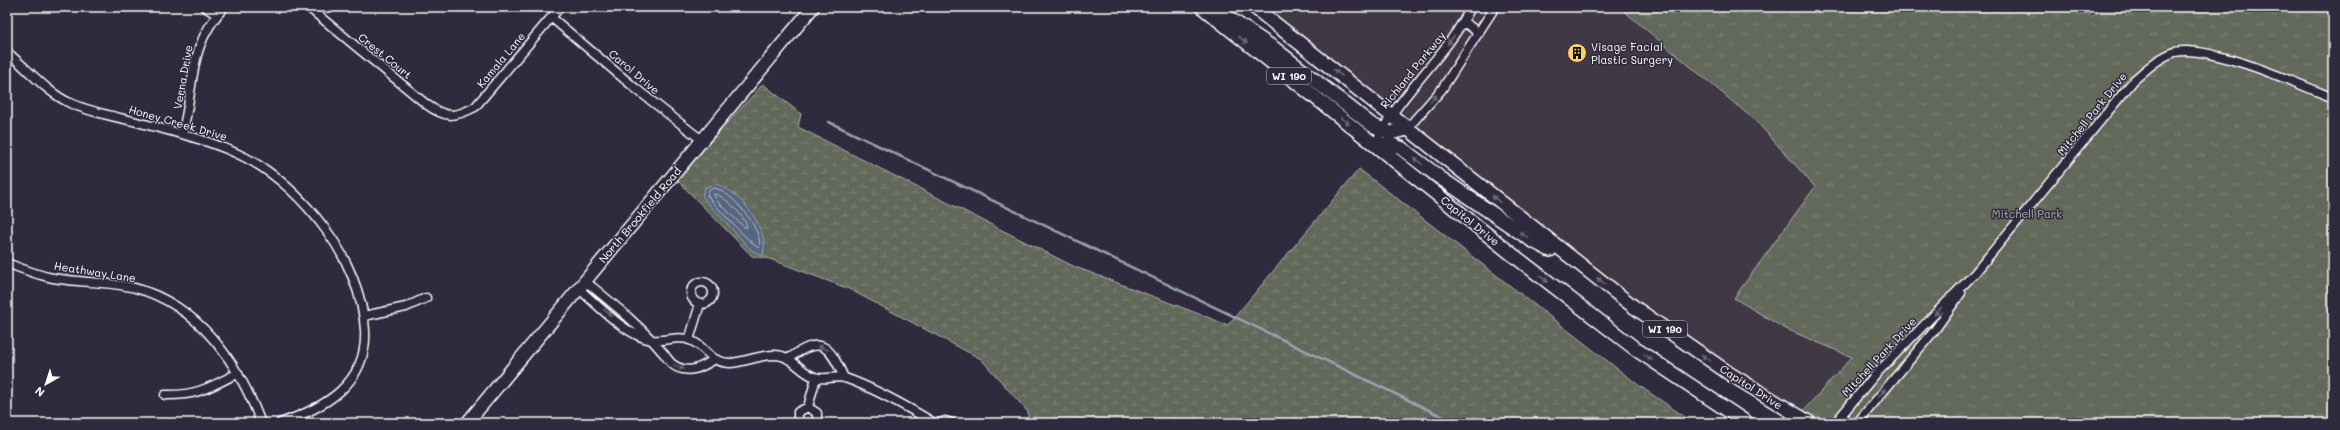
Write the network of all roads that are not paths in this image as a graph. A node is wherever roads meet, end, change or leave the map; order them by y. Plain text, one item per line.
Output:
1 (205, 7) edge
2 (224, 7) edge
3 (308, 7) edge
4 (560, 7) edge
5 (813, 7) edge
6 (1202, 7) edge
7 (1212, 7) edge
8 (1254, 7) edge
9 (1471, 7) edge
10 (1495, 7) edge
11 (217, 15) junction
12 (552, 18) junction
13 (1464, 22) junction
14 (1479, 33) junction
15 (7, 52) edge
16 (2333, 98) edge
17 (1390, 115) junction
18 (451, 116) joint
19 (1408, 129) junction
20 (1382, 130) junction
21 (182, 134) junction
22 (703, 141) junction
23 (1376, 145) junction
24 (7, 262) edge
25 (1583, 267) junction
26 (1975, 273) junction
27 (582, 285) junction
28 (426, 298) dead end
29 (700, 304) dead end
30 (364, 316) junction
31 (689, 340) junction
32 (652, 341) junction
33 (788, 359) junction
34 (714, 360) junction
35 (238, 373) junction
36 (816, 378) junction
37 (844, 378) junction
38 (165, 395) dead end
39 (808, 407) junction
40 (261, 423) edge
41 (280, 423) edge
42 (467, 423) edge
43 (798, 423) edge
44 (817, 423) edge
45 (934, 423) edge
46 (940, 423) edge
47 (952, 423) edge
48 (1747, 423) edge
49 (1810, 423) edge
50 (1835, 423) edge
51 (1857, 423) edge

1 - 11 street
2 - 11 street, Verna Drive
3 - 18 street, Crest Court
4 - 12 street, Kamala Lane
5 - 22 street, North Brookfield Road
6 -> 23 main road, Capitol Drive / WI 190
7 - 20 main road
17 -> 8 main road, WI 190
9 - 13 street, Richland Parkway
10 - 14 street
11 - 21 street, Verna Drive
12 - 18 street, Kamala Lane
12 - 22 street, Carol Drive
13 - 14 street
13 -> 17 street, Richland Parkway
19 -> 14 street
15 - 21 street, Honey Creek Drive
16 - 26 street, Mitchell Park Drive
17 - 19 main road, WI 190
17 - 20 street, Richland Parkway
19 - 20 main road
19 - 23 street
25 -> 19 main road, Capitol Drive / WI 190
20 - 23 street, Richland Parkway
21 - 30 street, Honey Creek Drive
22 - 27 street, North Brookfield Road
25 -> 23 main road
23 -> 48 main road, Capitol Drive / WI 190
24 - 35 street, Heathway Lane
49 -> 25 main road, Capitol Drive / WI 190
26 -> 50 street, Mitchell Park Drive
51 -> 26 street, Mitchell Park Drive
27 - 32 street
27 - 42 street, North Brookfield Road
28 - 30 street
29 - 31 street
30 - 41 street, Honey Creek Drive
31 - 32 street
31 - 34 street
32 -> 34 street
33 - 34 street
33 - 36 street
37 -> 33 street
35 - 38 street
35 - 40 street, Heathway Lane
36 - 37 street
36 - 39 street
37 - 45 street
39 - 43 street
39 - 44 street
46 - 47 street

